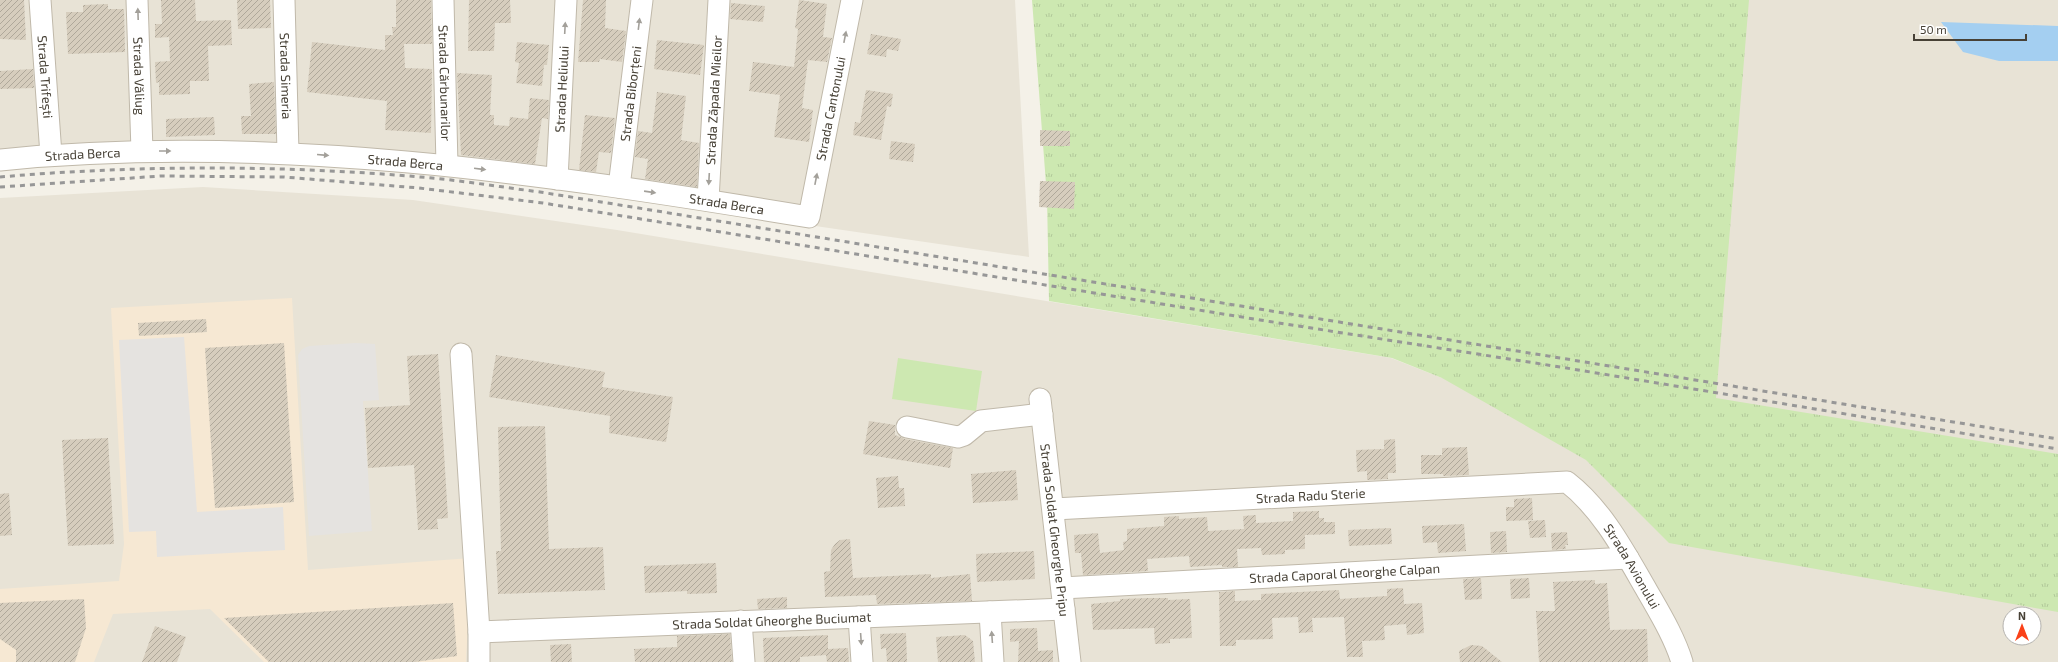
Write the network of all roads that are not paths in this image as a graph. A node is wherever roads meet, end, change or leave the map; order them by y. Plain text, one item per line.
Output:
1 (40, 0) edge
2 (137, 0) edge
3 (284, 0) edge
4 (443, 0) edge
5 (566, 0) edge
6 (642, 0) edge
7 (719, 0) edge
8 (852, 0) edge
9 (142, 151) junction
10 (288, 152) junction
11 (51, 154) junction
12 (0, 160) edge
13 (447, 165) junction
14 (557, 179) junction
15 (619, 187) junction
16 (708, 200) junction
17 (809, 217) joint
18 (461, 354) dead end
19 (907, 427) dead end
20 (1567, 482) joint
21 (1054, 509) junction
22 (1628, 558) junction
23 (1062, 588) junction
24 (1064, 609) junction
25 (990, 612) junction
26 (859, 617) junction
27 (742, 622) junction
28 (479, 632) junction
29 (479, 662) edge
30 (744, 662) edge
31 (862, 662) edge
32 (994, 662) edge
33 (1070, 662) edge
34 (1682, 662) edge

1 - 11 street, Strada Trifești
9 -> 2 street, Strada Văliug
3 - 10 street, Strada Simeria
4 - 13 street, Strada Cărbunarilor
14 -> 5 street, Strada Heliului
15 -> 6 street, Strada Biborțeni
7 -> 16 street, Strada Zăpada Mieilor
17 -> 8 street, Strada Cantonului
9 -> 10 street, Strada Berca
9 - 11 street, Strada Berca
10 -> 13 street, Strada Berca
11 - 12 street, Strada Berca
13 -> 14 street, Strada Berca
14 - 15 street, Strada Berca
15 -> 16 street, Strada Berca
16 - 17 street, Strada Berca
18 - 28 street
19 - 21 street, Strada Soldat Gheorghe Pripu
20 - 21 street, Strada Radu Sterie
20 - 22 street, Strada Avionului
21 - 23 street, Strada Soldat Gheorghe Pripu
22 - 23 street, Strada Caporal Gheorghe Calpan
22 - 34 street, Strada Avionului
23 - 24 street, Strada Soldat Gheorghe Pripu
24 - 25 street, Strada Soldat Gheorghe Buciumat
24 - 33 street, Strada Soldat Gheorghe Pripu
25 - 26 street, Strada Soldat Gheorghe Buciumat
32 -> 25 street
26 - 27 street, Strada Soldat Gheorghe Buciumat
26 -> 31 street
27 - 28 street, Strada Soldat Gheorghe Buciumat
27 - 30 street
28 - 29 street

